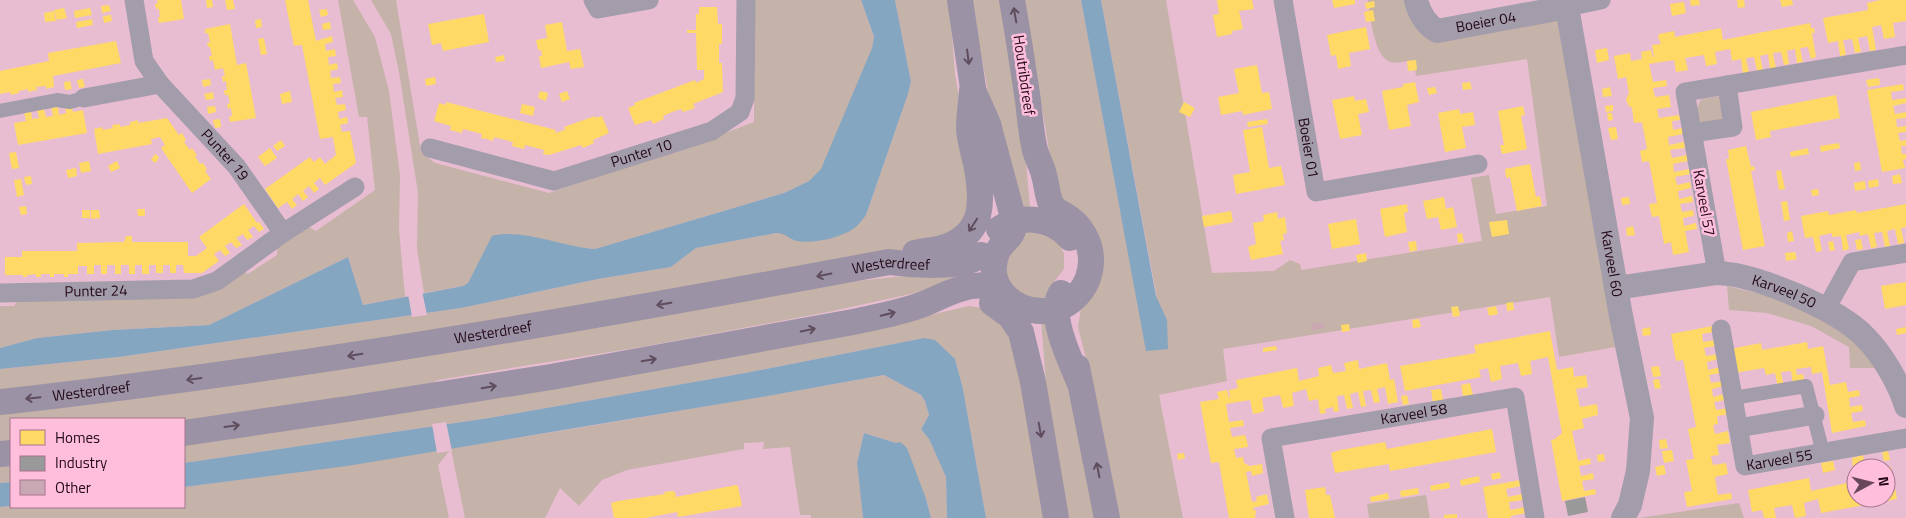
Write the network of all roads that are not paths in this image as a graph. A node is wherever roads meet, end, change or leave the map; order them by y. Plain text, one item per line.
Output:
1 (134, 0) edge
2 (593, 0) edge
3 (650, 0) edge
4 (746, 0) edge
5 (960, 0) edge
6 (1012, 0) edge
7 (1283, 0) edge
8 (1416, 0) edge
9 (1601, 0) edge
10 (1567, 7) junction
11 (1906, 55) edge
12 (160, 84) junction
13 (1727, 85) junction
14 (972, 90) junction
15 (84, 98) joint
16 (0, 110) edge
17 (1692, 133) junction
18 (430, 148) dead end
19 (1478, 164) dead end
20 (355, 187) dead end
21 (1053, 217) junction
22 (1007, 225) junction
23 (283, 233) junction
24 (1906, 253) edge
25 (981, 255) junction
26 (889, 262) junction
27 (1717, 273) junction
28 (1616, 288) junction
29 (989, 291) junction
30 (0, 293) edge
31 (1064, 305) junction
32 (1826, 309) junction
33 (1017, 312) junction
34 (1721, 330) dead end
35 (1733, 398) junction
36 (0, 402) edge
37 (1906, 406) edge
38 (1815, 415) junction
39 (1738, 428) junction
40 (185, 433) edge
41 (1906, 438) edge
42 (1823, 453) junction
43 (1056, 518) edge
44 (1108, 518) edge
45 (1285, 518) edge
46 (1535, 518) edge
47 (1623, 518) edge

1 - 12 street, Punter 19
2 - 3 street
4 - 18 street, Punter 10
5 -> 14 main road
21 -> 6 main road, Houtribdreef
7 - 19 street, Boeier 01
8 - 10 street, Boeier 04
9 - 10 street, Boeier 04
10 - 28 street, Karveel 60
11 - 13 street, Karveel 57
12 - 15 street
12 - 23 street, Punter 19
13 - 17 street
13 - 17 street, Karveel 57
14 - 22 main road
14 -> 26 main road
15 - 16 street
17 - 27 street, Karveel 57
20 - 23 street
21 - 22 main road
21 - 31 main road
22 - 25 main road
22 - 29 main road
23 - 30 street, Punter 24
24 - 32 street
25 - 26 main road, Westerdreef
25 - 29 main road
26 -> 36 main road, Westerdreef
27 - 28 street, Karveel 50
27 - 32 street, Karveel 50
28 - 47 street, Karveel 60
29 - 33 main road
40 -> 29 main road
31 - 33 main road
44 -> 31 main road
32 - 37 street, Karveel 50
33 -> 43 main road
34 - 35 street, Karveel 55
35 - 38 street, Karveel 55
35 - 39 street, Karveel 55
38 - 39 street
38 - 42 street, Karveel 55
39 - 42 street, Karveel 55
41 - 42 street, Karveel 55
45 - 46 street, Karveel 58

